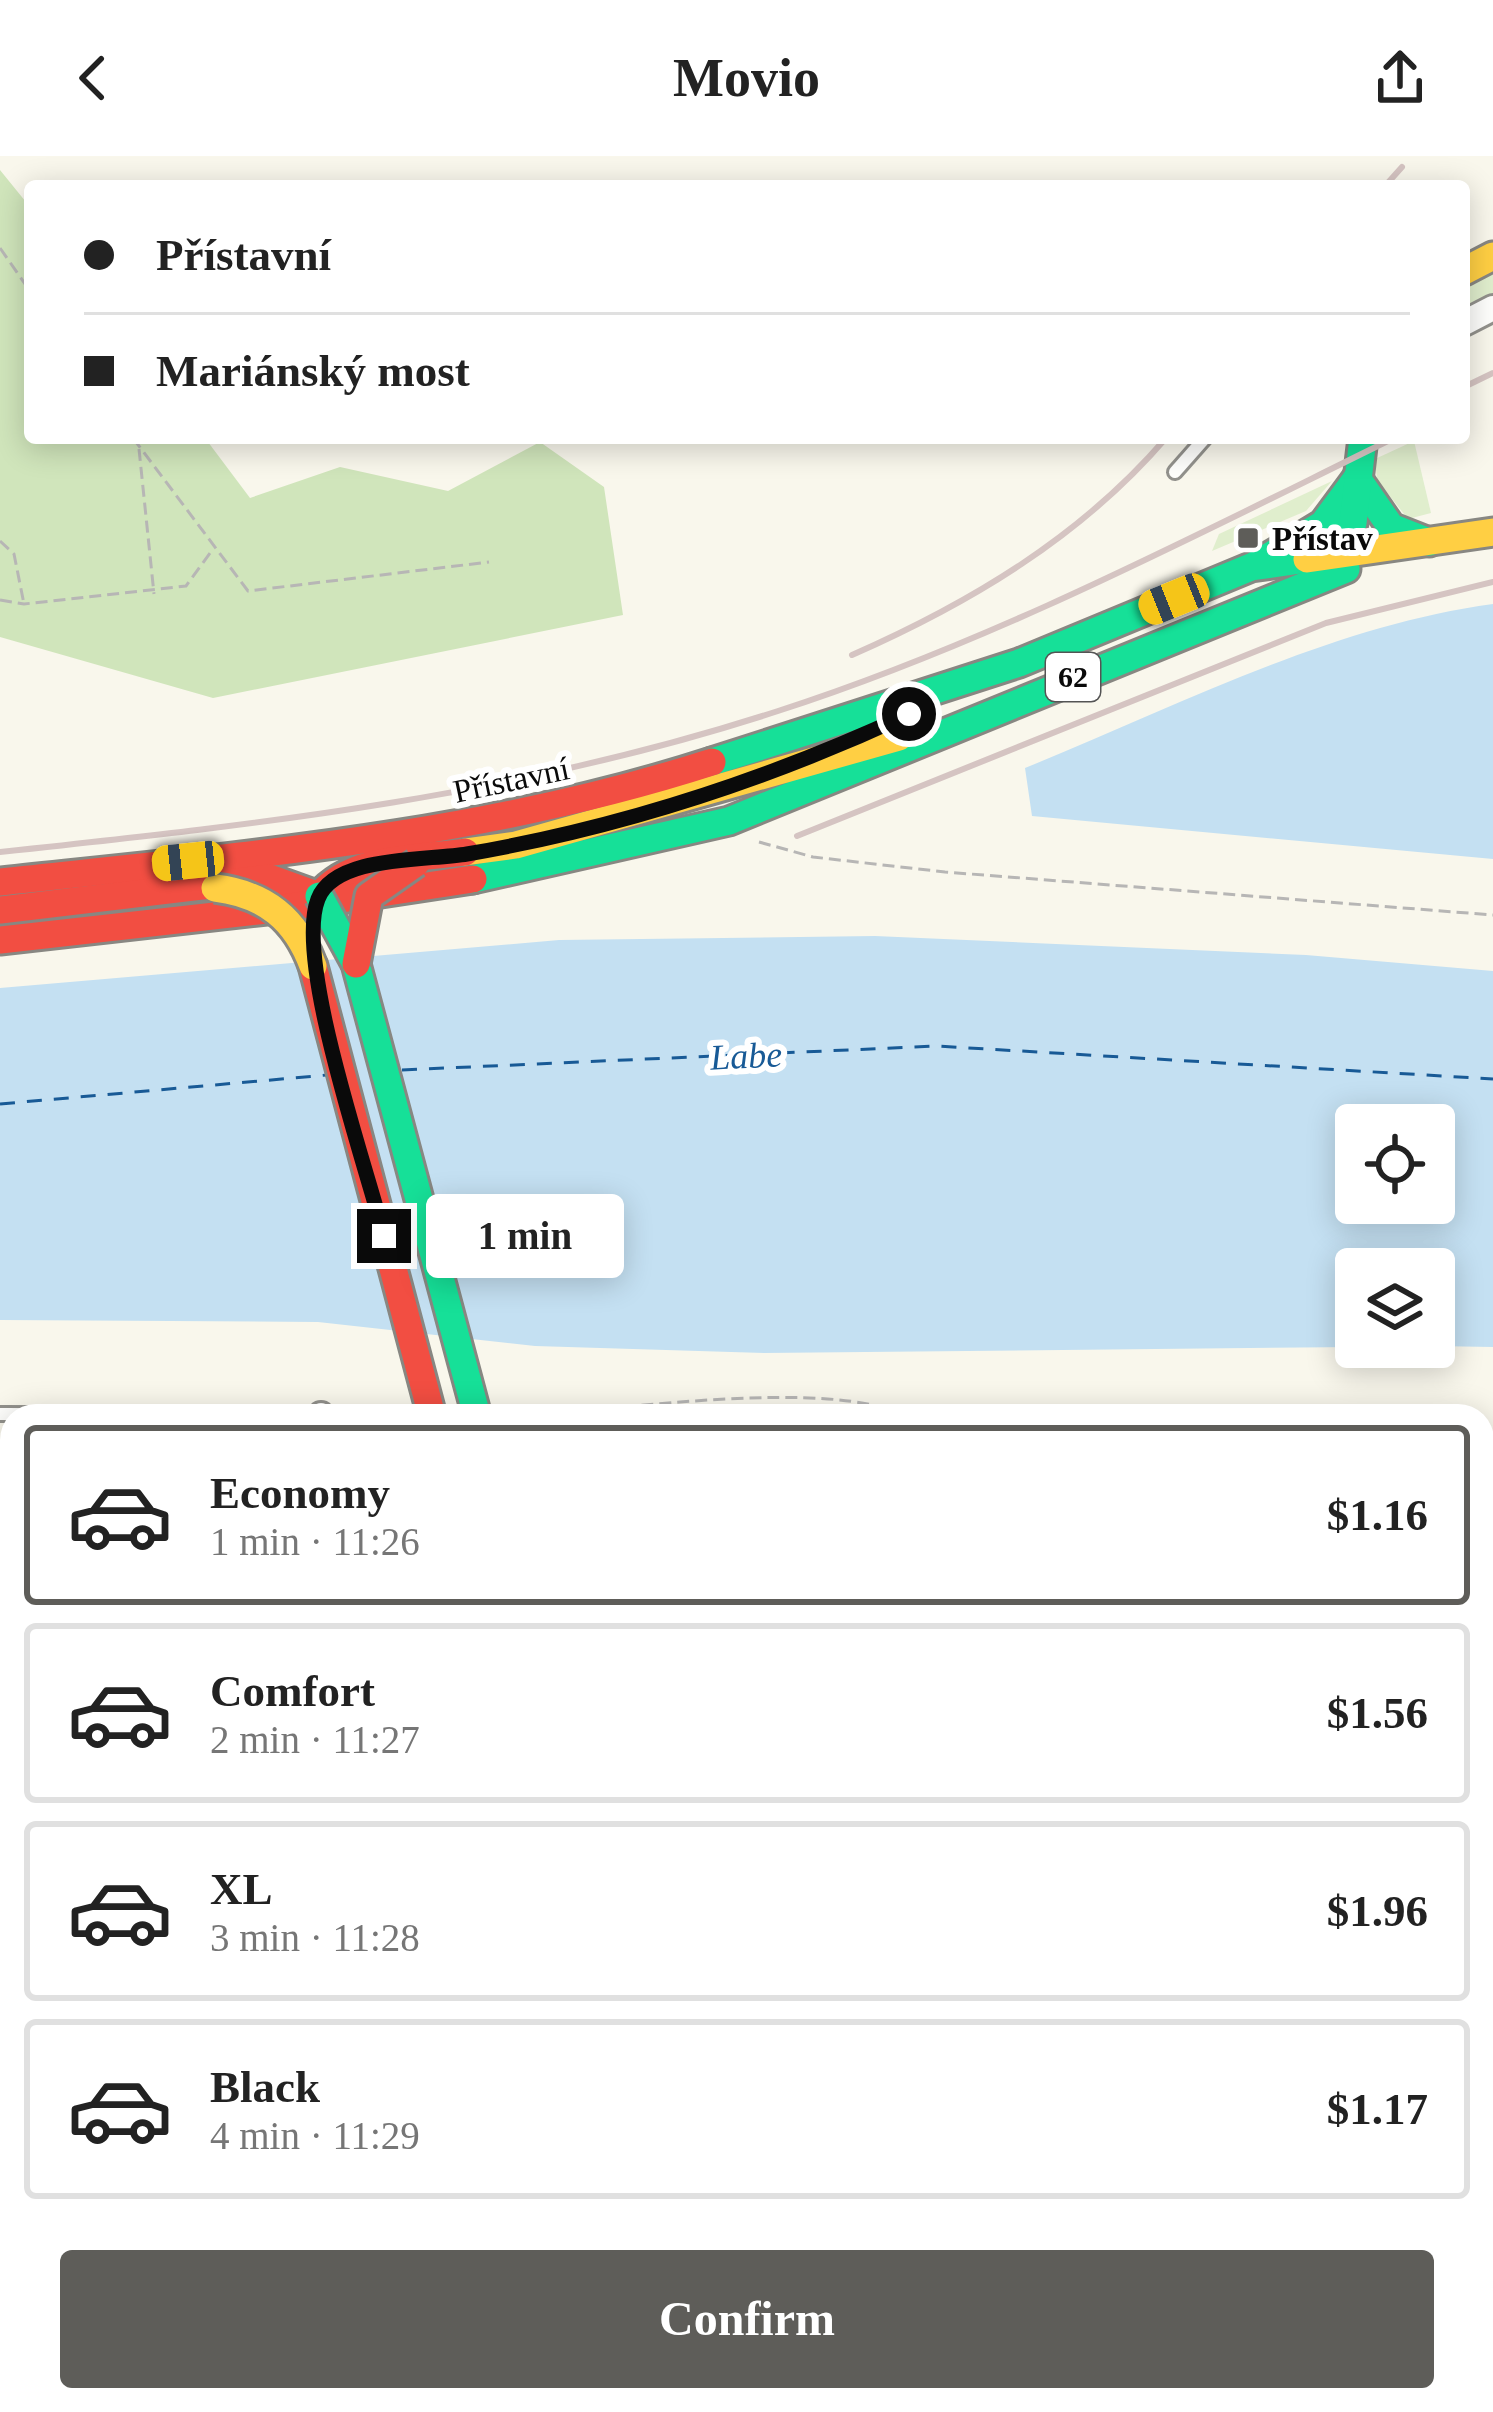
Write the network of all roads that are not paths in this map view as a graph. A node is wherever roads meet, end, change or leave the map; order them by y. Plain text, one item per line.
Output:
1 (1200, 444) edge
2 (1362, 444) edge
3 (1175, 472) dead end
4 (1357, 478) junction
5 (1493, 532) edge
6 (1429, 542) junction
7 (1344, 552) junction
8 (1251, 567) junction
9 (1314, 580) junction
10 (1019, 663) junction
11 (976, 717) junction
12 (723, 790) junction
13 (416, 863) junction
14 (0, 882) edge
15 (215, 888) junction
16 (319, 896) junction
17 (0, 910) edge
18 (0, 940) edge
19 (356, 964) junction
20 (313, 966) junction
21 (429, 1404) edge
22 (474, 1404) edge

1 - 3 lane
2 - 4 street
4 - 6 street
4 - 7 street
4 - 8 street
5 - 6 street, Přístavní / 62
6 - 7 street, Přístavní / 62
6 - 9 street, Přístavní / 62
7 - 8 street, Přístavní / 62
7 - 9 street
8 - 10 street, Přístavní / 62
9 - 11 street, Přístavní / 62
10 - 12 street, Přístavní
10 - 14 street, Přístavní / 62
11 - 12 street, Přístavní
11 - 18 street, Přístavní / 62
12 - 13 street, Přístavní
13 - 16 street, Přístavní
13 - 19 street, bridge
15 - 16 street, bridge
15 - 17 street
15 - 20 street, bridge
16 - 19 street, bridge
16 - 20 street, bridge
19 - 22 street
20 - 21 street

